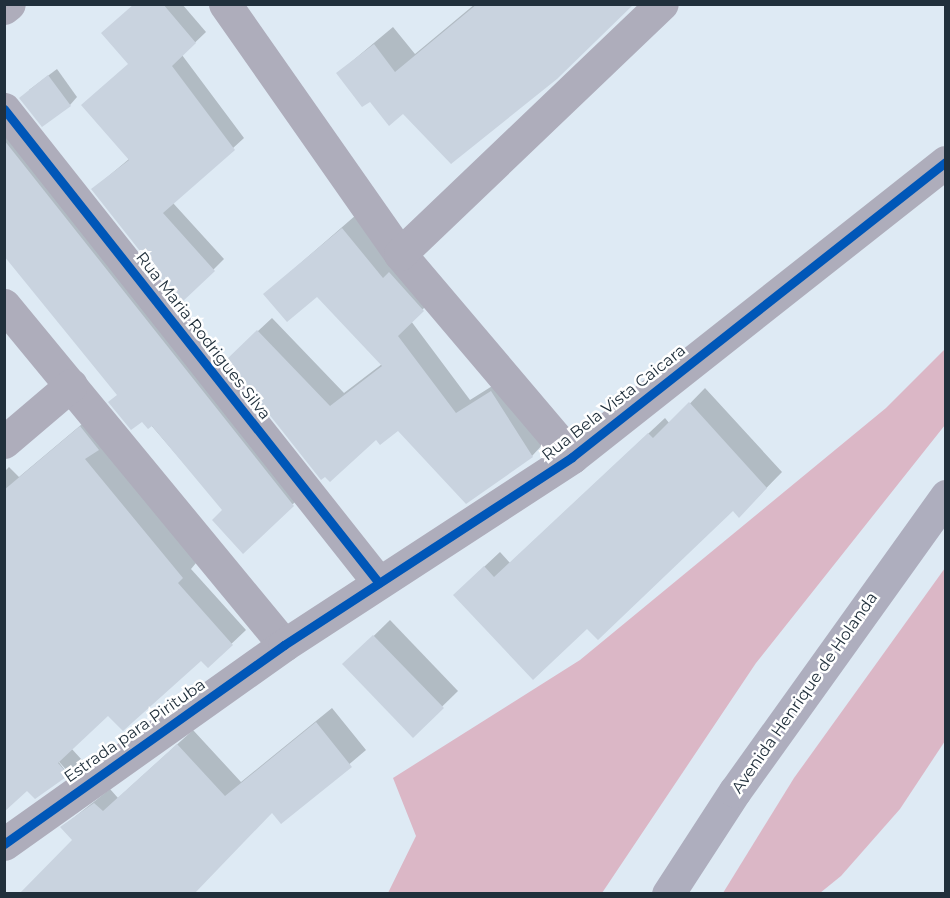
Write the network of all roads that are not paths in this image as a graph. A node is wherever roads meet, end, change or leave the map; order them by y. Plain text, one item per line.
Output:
1 (9, 4) edge
2 (225, 4) edge
3 (662, 4) edge
4 (4, 8) edge
5 (4, 109) edge
6 (945, 162) edge
7 (400, 254) junction
8 (4, 305) edge
9 (71, 385) junction
10 (4, 442) edge
11 (572, 457) junction
12 (945, 496) edge
13 (379, 583) junction
14 (284, 645) junction
15 (4, 844) edge
16 (668, 894) edge

1 - 4 street
2 - 7 street
3 - 7 street
5 - 13 street, Rua Maria Rodrigues Silva
6 - 11 street, Rua Bela Vista Caicara
7 - 11 street
8 - 9 street
9 - 10 street
9 - 14 street
11 - 13 street, Rua Bela Vista Caicara
12 - 16 main road, Avenida Henrique de Holanda
13 - 14 street, Rua Bela Vista Caicara
14 - 15 street, Estrada para Pirituba

